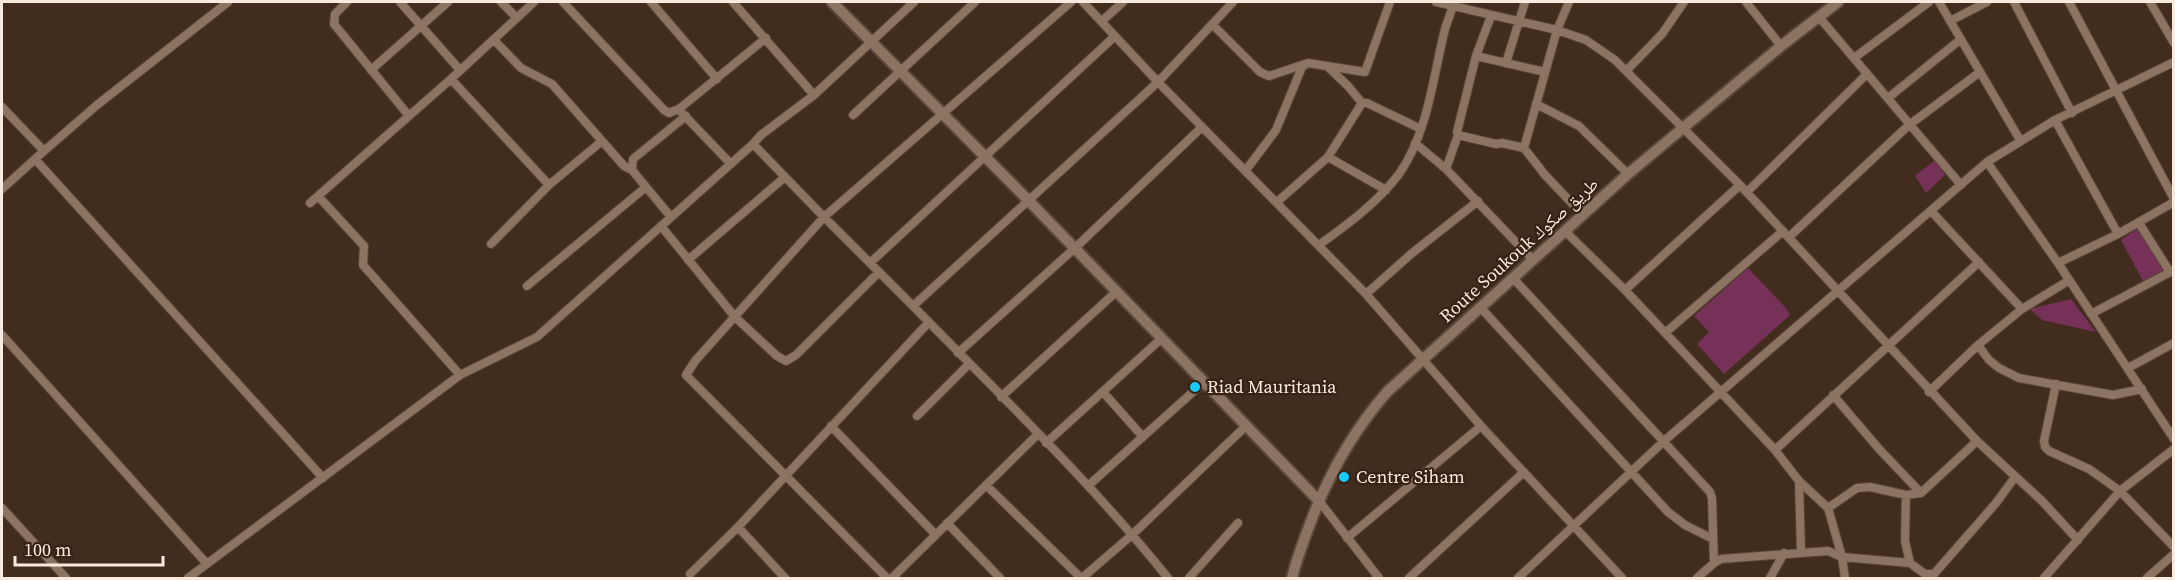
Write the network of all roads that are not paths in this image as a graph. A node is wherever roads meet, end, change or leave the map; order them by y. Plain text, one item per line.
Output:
1 (228, 2) edge
2 (347, 2) edge
3 (400, 2) edge
4 (448, 2) edge
5 (501, 2) edge
6 (534, 2) edge
7 (563, 2) edge
8 (651, 2) edge
9 (733, 2) edge
10 (832, 2) edge
11 (914, 2) edge
12 (975, 2) edge
13 (1071, 2) edge
14 (1083, 2) edge
15 (1123, 2) edge
16 (1233, 2) edge
17 (1390, 2) edge
18 (1436, 2) edge
19 (1525, 2) edge
20 (1569, 2) edge
21 (1684, 2) edge
22 (1746, 2) edge
23 (1929, 2) edge
24 (1939, 2) edge
25 (1987, 2) edge
26 (2013, 2) edge
27 (2069, 2) edge
28 (2150, 2) edge
29 (1833, 3) edge
30 (1454, 4) edge
31 (1491, 16) junction
32 (1819, 16) junction
33 (518, 18) junction
34 (1102, 21) junction
35 (1950, 21) junction
36 (1520, 22) junction
37 (1212, 24) junction
38 (420, 26) junction
39 (1557, 30) junction
40 (1115, 36) junction
41 (766, 38) junction
42 (1961, 39) junction
43 (494, 40) junction
44 (873, 41) junction
45 (2174, 43) edge
46 (1781, 46) junction
47 (1476, 56) junction
48 (1854, 58) junction
49 (2174, 62) edge
50 (1308, 63) junction
51 (1506, 63) junction
52 (1327, 66) junction
53 (371, 70) junction
54 (460, 70) junction
55 (901, 70) junction
56 (1626, 71) junction
57 (1545, 72) junction
58 (1980, 72) junction
59 (1867, 74) junction
60 (451, 79) junction
61 (717, 79) junction
62 (1158, 82) junction
63 (2116, 90) junction
64 (814, 95) junction
65 (1888, 98) junction
66 (1362, 103) junction
67 (1536, 104) junction
68 (2, 108) edge
69 (679, 109) junction
70 (943, 113) junction
71 (2072, 113) junction
72 (853, 115) dead end
73 (409, 116) junction
74 (686, 116) junction
75 (2055, 120) junction
76 (1909, 125) junction
77 (1202, 127) junction
78 (1682, 128) junction
79 (1420, 129) junction
80 (1458, 135) junction
81 (2020, 140) junction
82 (602, 141) junction
83 (1415, 143) junction
84 (753, 144) junction
85 (1524, 148) junction
86 (44, 151) junction
87 (986, 156) junction
88 (1328, 157) junction
89 (35, 159) junction
90 (1987, 162) junction
91 (731, 164) junction
92 (1446, 169) junction
93 (632, 170) junction
94 (1246, 170) junction
95 (1628, 174) junction
96 (785, 177) junction
97 (549, 185) junction
98 (1740, 185) junction
99 (1960, 185) junction
100 (646, 187) junction
101 (2, 189) edge
102 (1386, 190) junction
103 (1746, 192) junction
104 (318, 196) junction
105 (2174, 200) edge
106 (1029, 201) junction
107 (1478, 201) junction
108 (1277, 202) junction
109 (310, 203) dead end
110 (1931, 211) junction
111 (1583, 215) junction
112 (671, 217) junction
113 (824, 217) junction
114 (2139, 223) junction
115 (661, 226) junction
116 (1565, 231) junction
117 (1786, 234) junction
118 (2118, 234) junction
119 (490, 244) dead end
120 (1319, 245) junction
121 (1075, 248) junction
122 (688, 260) junction
123 (1533, 260) junction
124 (1979, 262) junction
125 (870, 263) junction
126 (2058, 263) junction
127 (2172, 271) edge
128 (879, 272) junction
129 (1513, 278) junction
130 (2068, 280) junction
131 (527, 286) dead end
132 (1625, 290) junction
133 (1117, 291) junction
134 (1838, 292) junction
135 (1366, 294) junction
136 (913, 306) junction
137 (1480, 307) junction
138 (2022, 309) junction
139 (2091, 315) junction
140 (735, 317) junction
141 (929, 322) junction
142 (1665, 333) junction
143 (2, 335) edge
144 (1162, 338) junction
145 (2174, 343) edge
146 (1978, 345) junction
147 (1887, 346) junction
148 (958, 353) junction
149 (1423, 359) junction
150 (969, 364) junction
151 (2128, 368) junction
152 (460, 375) junction
153 (1204, 382) junction
154 (2056, 384) junction
155 (2142, 389) junction
156 (1103, 392) junction
157 (1719, 392) junction
158 (1929, 392) junction
159 (1833, 395) junction
160 (1001, 397) junction
161 (917, 416) dead end
162 (1247, 425) junction
163 (831, 426) junction
164 (1481, 426) junction
165 (1038, 435) junction
166 (1143, 437) junction
167 (2174, 439) edge
168 (1664, 441) junction
169 (1977, 441) junction
170 (1046, 443) junction
171 (2174, 449) edge
172 (1775, 450) junction
173 (1524, 472) junction
174 (1630, 472) junction
175 (786, 474) junction
176 (2015, 477) junction
177 (322, 478) junction
178 (1799, 481) junction
179 (986, 485) junction
180 (1089, 485) junction
181 (2120, 491) junction
182 (1921, 493) junction
183 (1906, 495) junction
184 (1319, 501) junction
185 (2, 508) edge
186 (1828, 508) junction
187 (947, 523) junction
188 (1238, 523) dead end
189 (1574, 525) junction
190 (738, 528) junction
191 (935, 534) junction
192 (1133, 534) junction
193 (1347, 538) junction
194 (1713, 539) junction
195 (2078, 540) junction
196 (2174, 548) edge
197 (1801, 552) junction
198 (1784, 553) junction
199 (2174, 554) edge
200 (1842, 556) junction
201 (1714, 563) junction
202 (1910, 563) junction
203 (207, 564) junction
204 (690, 574) dead end
205 (66, 579) edge
206 (188, 579) edge
207 (784, 579) edge
208 (887, 579) edge
209 (892, 579) edge
210 (1000, 579) edge
211 (1082, 579) edge
212 (1168, 579) edge
213 (1190, 579) edge
214 (1292, 579) edge
215 (1379, 579) edge
216 (1408, 579) edge
217 (1518, 579) edge
218 (1622, 579) edge
219 (1697, 579) edge
220 (1770, 579) edge
221 (1845, 579) edge
222 (2044, 579) edge
223 (2146, 579) edge

1 - 86 street
2 - 53 street
3 - 38 street
4 - 38 street
5 - 33 street
6 - 33 street
7 - 69 street
8 - 61 street
9 - 41 street
10 - 44 street
11 - 44 street
12 - 55 street
13 - 70 street
14 - 34 street
15 - 34 street
16 - 37 street
17 - 52 street
18 - 30 street
19 - 36 street
20 - 39 street
21 - 56 street
22 - 46 street
23 - 48 street
24 - 35 street
25 - 35 street
26 - 71 street
27 - 63 street
28 - 45 street
29 - 32 street, Route Soukouk طريق صكوك
30 - 31 street
30 - 79 street
31 - 36 street
31 - 47 street
32 - 46 street, Route Soukouk طريق صكوك
32 - 48 street
33 - 43 street
34 - 40 street
35 - 42 street
36 - 39 street
36 - 51 street
37 - 50 street
37 - 62 street
38 - 53 street
38 - 54 street
39 - 56 street
39 - 57 street
40 - 62 street
40 - 87 street
41 - 61 street
41 - 64 street
42 - 58 street
42 - 65 street
43 - 54 street
43 - 82 street
44 - 55 street
44 - 64 street
46 - 78 street, Route Soukouk طريق صكوك
47 - 51 street
47 - 80 street
48 - 59 street
49 - 63 street
50 - 52 street
50 - 94 street
51 - 57 street
52 - 66 street
53 - 73 street
54 - 60 street
55 - 70 street
55 - 72 street
56 - 78 street
57 - 67 street
58 - 76 street
58 - 81 street
59 - 65 street
59 - 103 street
60 - 73 street
60 - 97 street
61 - 69 street
62 - 77 street
62 - 106 street
63 - 71 street
63 - 105 street
64 - 84 street
65 - 76 street
66 - 79 street
66 - 88 street
67 - 85 street
67 - 95 street
68 - 86 street
69 - 74 street
70 - 87 street
70 - 113 street
71 - 75 street
73 - 104 street
74 - 91 street
74 - 93 street
75 - 81 street
75 - 118 street
76 - 99 street
76 - 117 street
77 - 94 street
77 - 121 street
78 - 95 street, Route Soukouk طريق صكوك
78 - 98 street
79 - 83 street
80 - 85 street
80 - 92 street
81 - 90 street
82 - 93 street
82 - 97 street
83 - 92 street
83 - 102 street
84 - 91 street
84 - 96 street
85 - 111 street
86 - 89 street
87 - 106 street
87 - 125 street
88 - 102 street
88 - 108 street
89 - 101 street
89 - 177 street
90 - 99 street
90 - 126 street
91 - 112 street
92 - 107 street
93 - 100 street
94 - 108 street
95 - 111 street, Route Soukouk طريق صكوك
96 - 113 street
96 - 122 street
97 - 119 street
98 - 103 street
98 - 132 street
99 - 110 street
100 - 112 street
100 - 131 street
102 - 120 street
103 - 117 street
104 - 109 street
104 - 152 street
105 - 114 street
106 - 121 street
106 - 136 street
107 - 123 street
107 - 135 street
108 - 120 street
110 - 124 street
110 - 134 street
111 - 116 street, Route Soukouk طريق صكوك
112 - 115 street
113 - 125 street
113 - 140 street
114 - 118 street
114 - 127 street
115 - 122 street
115 - 152 street
116 - 123 street, Route Soukouk طريق صكوك
116 - 132 street
117 - 134 street
117 - 142 street
118 - 126 street
120 - 135 street
121 - 133 street
121 - 148 street
122 - 140 street
123 - 129 street, Route Soukouk طريق صكوك
124 - 138 street
124 - 147 street
125 - 128 street
126 - 130 street
127 - 139 street
128 - 136 street
128 - 140 street
129 - 137 street, Route Soukouk طريق صكوك
129 - 168 street
130 - 138 street
130 - 139 street
132 - 142 street
133 - 144 street
133 - 160 street
134 - 147 street
134 - 157 street
135 - 149 street
136 - 141 street
137 - 149 street, Route Soukouk طريق صكوك
137 - 174 street
138 - 146 street
139 - 151 street
140 - 175 street
141 - 148 street
141 - 163 street
142 - 157 street
143 - 203 street
144 - 153 street
144 - 156 street
145 - 151 street
146 - 154 street
146 - 158 street
147 - 158 street
147 - 159 street
148 - 150 street
149 - 164 street
149 - 184 street, Route Soukouk طريق صكوك
150 - 160 street
150 - 161 street
151 - 155 street
152 - 177 street
153 - 162 street
153 - 166 street
154 - 155 street
154 - 181 street
155 - 167 street
156 - 166 street
156 - 170 street
157 - 168 street
157 - 172 street
158 - 169 street
159 - 172 street
159 - 182 street
160 - 165 street
162 - 184 street
162 - 192 street
163 - 175 street
163 - 191 street
164 - 173 street
164 - 193 street
165 - 170 street
165 - 179 street
166 - 180 street
168 - 174 street
168 - 194 street
169 - 176 street
169 - 182 street
170 - 180 street
171 - 181 street
172 - 178 street
173 - 189 street
173 - 216 street
174 - 189 street
174 - 194 street
175 - 190 street
175 - 208 street
176 - 195 street
176 - 202 street
177 - 203 street
178 - 186 street
178 - 197 street
179 - 187 street
179 - 211 street
180 - 192 street
181 - 195 street
181 - 196 street
182 - 183 street
183 - 186 street
183 - 202 street
184 - 193 street
184 - 214 street, Route Soukouk طريق صكوك
185 - 205 street
186 - 200 street
187 - 191 street
187 - 210 street
188 - 213 street
189 - 217 street
189 - 218 street
190 - 204 street
190 - 207 street
191 - 209 street
192 - 211 street
192 - 212 street
193 - 215 street
194 - 201 street
195 - 222 street
197 - 198 street
197 - 200 street
198 - 201 street
198 - 220 street
199 - 223 street
200 - 202 street
200 - 221 street
201 - 219 street
203 - 206 street

